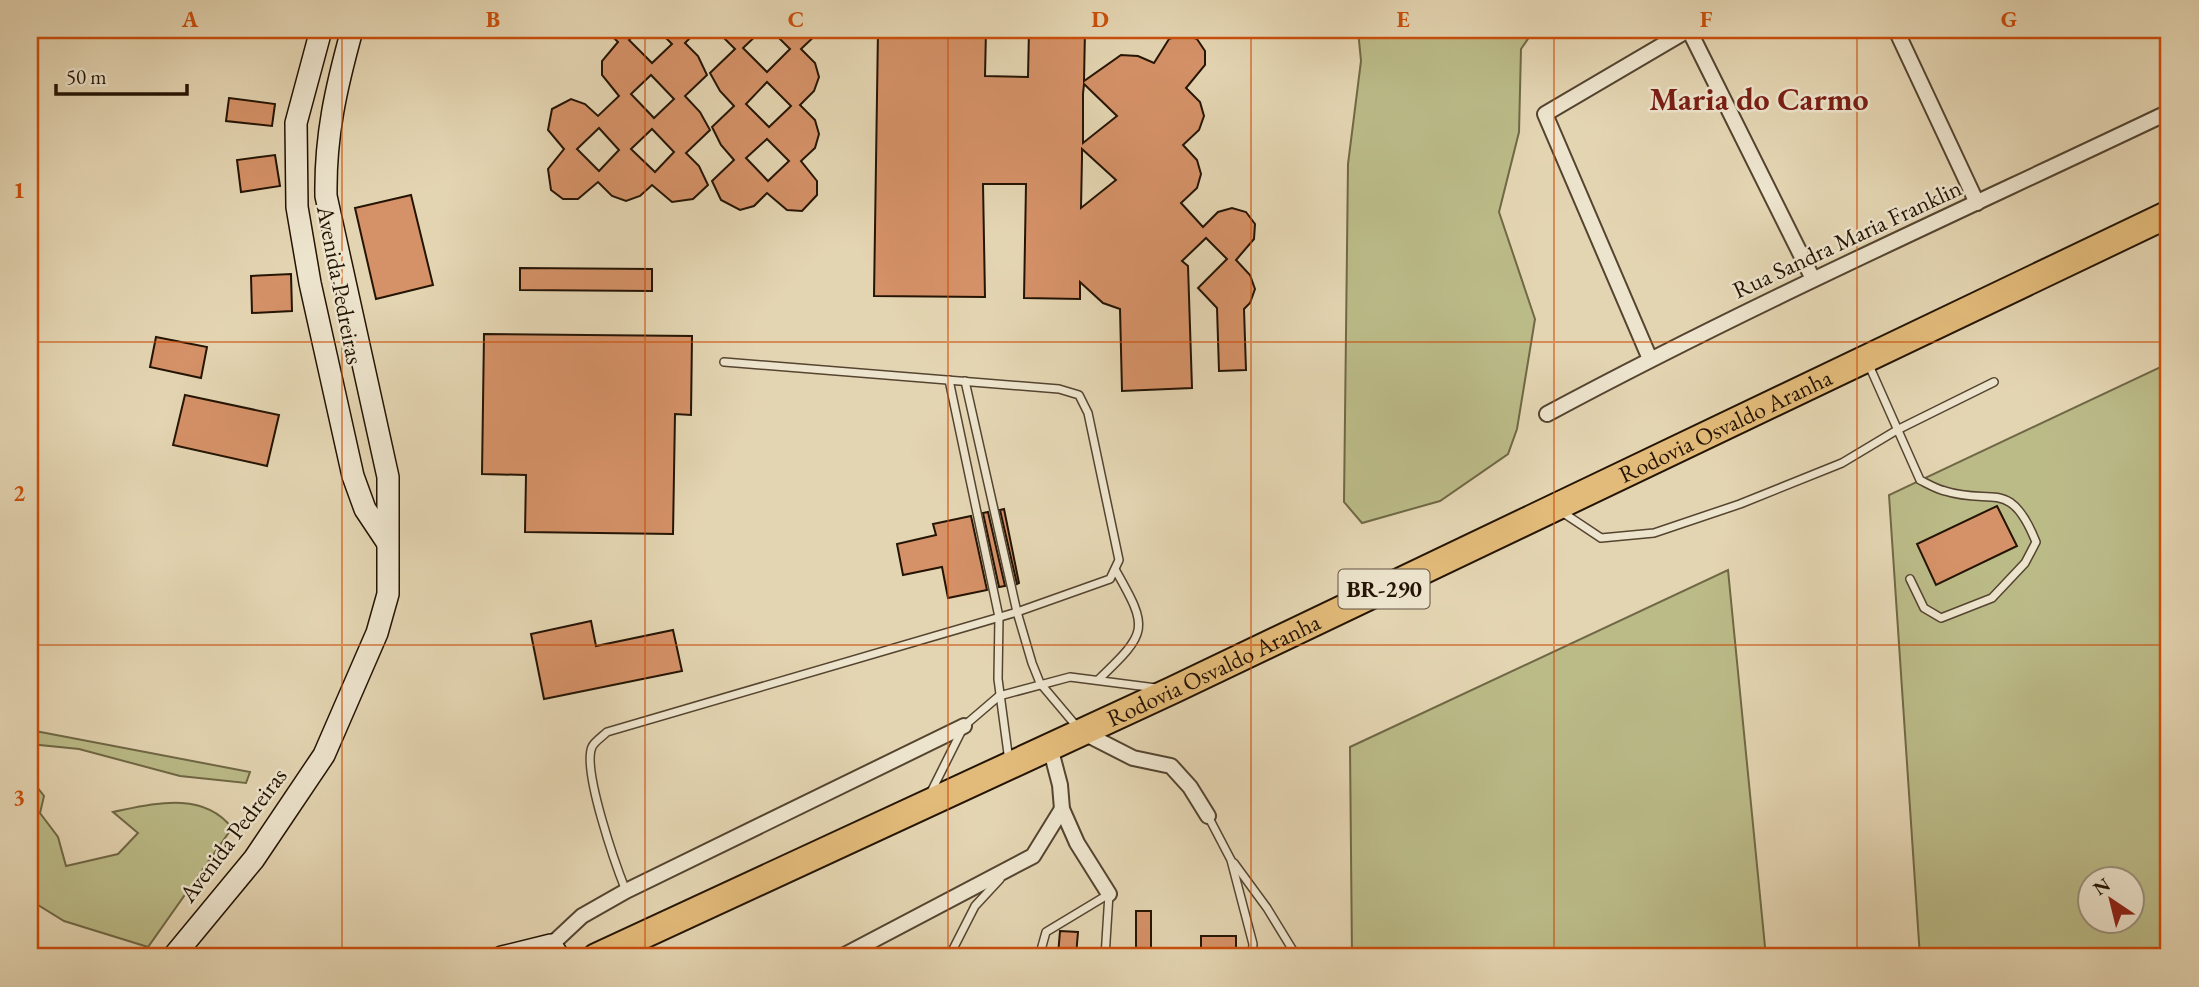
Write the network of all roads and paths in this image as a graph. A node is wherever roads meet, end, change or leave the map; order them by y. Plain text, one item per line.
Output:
1 (321, 30) edge
2 (352, 30) edge
3 (1688, 30) edge
4 (1896, 30) edge
5 (2169, 113) edge
6 (325, 151) junction
7 (295, 156) junction
8 (1977, 203) junction
9 (2169, 214) edge
10 (1813, 279) junction
11 (1650, 359) junction
12 (1866, 359) junction
13 (724, 362) dead end
14 (949, 380) junction
15 (965, 381) junction
16 (1994, 382) dead end
17 (369, 390) junction
18 (336, 400) junction
19 (1547, 414) dead end
20 (1897, 430) junction
21 (1556, 508) junction
22 (387, 542) junction
23 (1116, 571) junction
24 (1910, 579) dead end
25 (1017, 612) junction
26 (999, 617) junction
27 (1099, 679) junction
28 (1040, 683) junction
29 (1173, 690) junction
30 (999, 696) junction
31 (964, 726) junction
32 (1082, 732) junction
33 (1051, 747) junction
34 (1010, 765) junction
35 (926, 804) junction
36 (1062, 809) junction
37 (1208, 816) joint
38 (1231, 860) junction
39 (1005, 873) junction
40 (626, 891) junction
41 (1109, 894) junction
42 (555, 951) edge
43 (173, 957) edge
44 (502, 957) edge
45 (596, 957) edge
46 (841, 957) edge
47 (949, 957) edge
48 (1039, 957) edge
49 (1105, 957) edge
50 (1252, 957) edge
51 (1297, 957) edge

1 - 7 main road, Avenida Pedreiras
2 - 6 main road, Avenida Pedreiras
3 - 10 street
3 - 11 street
4 - 8 street
5 - 8 street, Rua Sandra Maria Franklin
6 - 7 main road
6 - 17 main road, Avenida Pedreiras
7 - 18 main road, Avenida Pedreiras
8 - 10 street, Rua Sandra Maria Franklin
9 - 12 highway, Rodovia Osvaldo Aranha / BR-290
10 - 11 street, Rua Sandra Maria Franklin
11 - 19 street, Rua Sandra Maria Franklin
12 - 20 lane
12 - 21 highway, Rodovia Osvaldo Aranha / BR-290
13 - 14 lane
14 - 15 lane
14 - 26 lane
15 - 23 lane
15 - 25 lane
16 - 20 lane
17 - 18 main road
17 - 22 main road, Avenida Pedreiras
18 - 22 main road, Avenida Pedreiras
20 - 21 lane
20 - 24 lane
21 - 29 highway, Rodovia Osvaldo Aranha / BR-290
22 - 43 main road, Avenida Pedreiras
23 - 25 lane
23 - 27 lane
25 - 26 lane
25 - 28 lane
26 - 30 lane
26 - 40 lane
27 - 28 lane
27 - 29 lane
28 - 30 lane
28 - 32 lane
29 - 32 highway, Rodovia Osvaldo Aranha / BR-290
30 - 31 lane
30 - 34 lane
31 - 35 lane
31 - 40 street
32 - 33 highway, Rodovia Osvaldo Aranha / BR-290
32 - 37 street
33 - 34 highway, Rodovia Osvaldo Aranha / BR-290
33 - 36 street
34 - 35 highway, Rodovia Osvaldo Aranha / BR-290
35 - 45 highway, Rodovia Osvaldo Aranha / BR-290
36 - 39 street
36 - 41 street
37 - 38 lane
38 - 50 lane
38 - 51 lane
39 - 46 street
39 - 47 lane
40 - 42 street
41 - 48 lane
41 - 49 lane
42 - 44 main road

